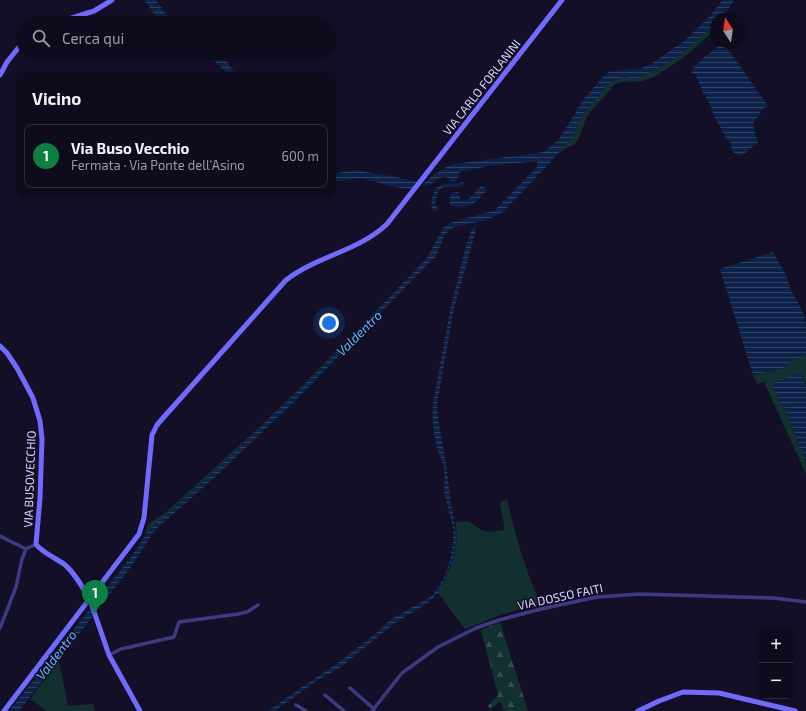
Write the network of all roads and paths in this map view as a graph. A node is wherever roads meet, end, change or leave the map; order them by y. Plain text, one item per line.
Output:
1 (112, 0) edge
2 (562, 0) edge
3 (78, 16) edge
4 (16, 51) edge
5 (0, 75) edge
6 (0, 346) edge
7 (0, 536) edge
8 (36, 544) junction
9 (26, 549) junction
10 (90, 602) junction
11 (806, 602) edge
12 (258, 605) dead end
13 (0, 628) edge
14 (109, 655) junction
15 (350, 688) dead end
16 (325, 695) dead end
17 (296, 705) dead end
18 (373, 710) edge
19 (4, 711) edge
20 (140, 711) edge
21 (306, 711) edge
22 (344, 711) edge
23 (638, 711) edge
24 (795, 711) edge

1 - 3 main road
2 - 10 main road, VIA CARLO FORLANINI
4 - 5 main road
6 - 8 main road, VIA BUSOVECCHIO
7 - 9 street
8 - 9 street
8 - 10 main road, VIA BUSOVECCHIO
9 - 13 street
10 - 14 main road, VIA BUSOVECCHIO
10 - 19 main road
11 - 18 street, VIA DOSSO FAITI
12 - 14 street
14 - 20 main road, VIA BUSOVECCHIO
15 - 18 street, VIA DOSSO FAITI
16 - 22 street
17 - 21 street
23 - 24 main road

